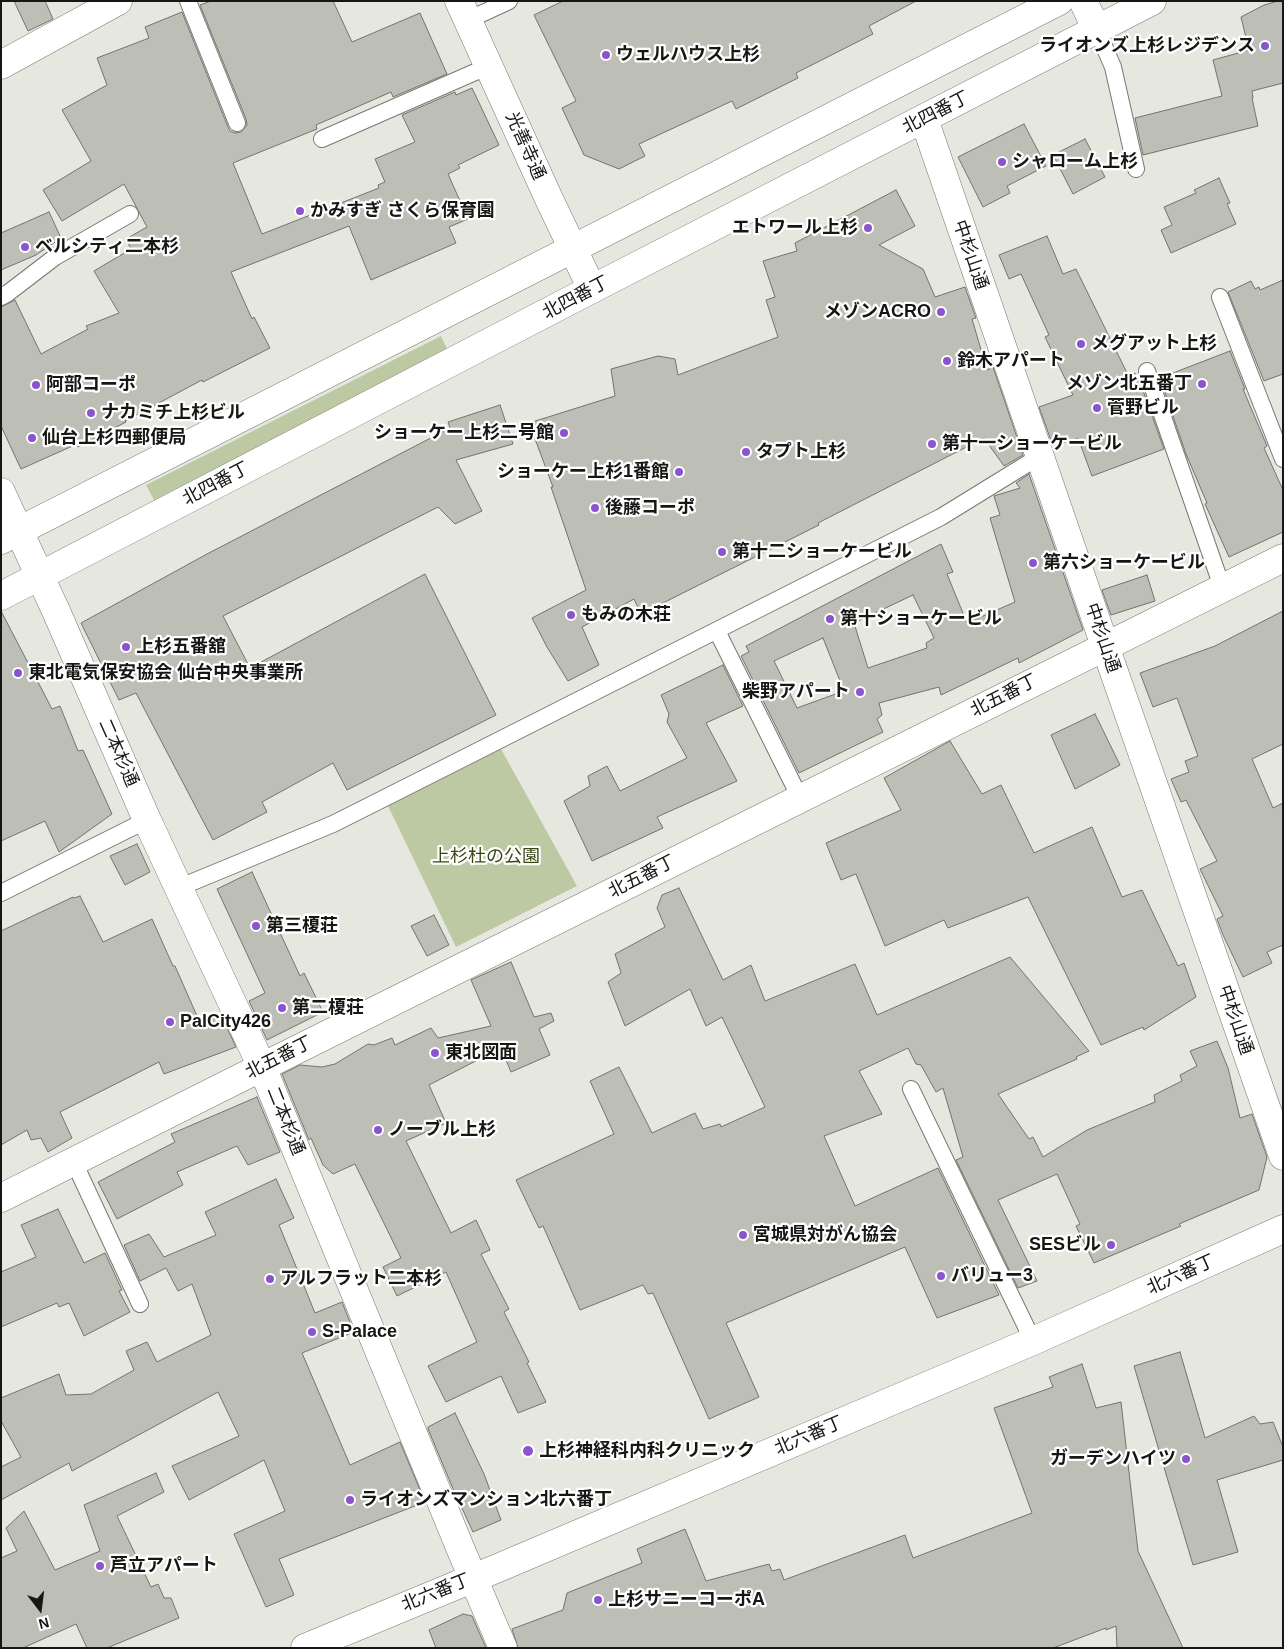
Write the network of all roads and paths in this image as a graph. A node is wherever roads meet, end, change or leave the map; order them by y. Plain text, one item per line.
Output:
1 (118, 1) edge
2 (188, 1) edge
3 (508, 1) edge
4 (1058, 1) edge
5 (1083, 1) edge
6 (1152, 1) edge
7 (464, 11) edge
8 (1097, 30) junction
9 (1, 65) edge
10 (489, 66) junction
11 (924, 119) junction
12 (236, 123) dead end
13 (322, 139) dead end
14 (1136, 169) dead end
15 (130, 214) dead end
16 (572, 248) junction
17 (592, 289) junction
18 (1, 297) edge
19 (1220, 297) dead end
20 (1146, 371) dead end
21 (1040, 456) junction
22 (1283, 458) edge
23 (1, 492) edge
24 (10, 535) edge
25 (1283, 558) edge
26 (40, 576) junction
27 (1222, 588) junction
28 (1, 596) edge
29 (717, 631) junction
30 (1105, 646) junction
31 (800, 798) junction
32 (147, 820) junction
33 (178, 888) junction
34 (1, 893) edge
35 (262, 1066) junction
36 (911, 1089) dead end
37 (1283, 1156) edge
38 (74, 1162) junction
39 (1, 1198) edge
40 (1283, 1229) edge
41 (140, 1304) dead end
42 (1033, 1341) junction
43 (473, 1578) junction
44 (305, 1648) edge
45 (503, 1648) edge

1 - 9 street
2 - 12 lane
3 - 7 lane
4 - 16 street
5 - 8 street
6 - 8 street, 北四番丁
7 - 10 street, 光善寺通
8 - 11 street, 北四番丁
8 - 14 lane
10 - 13 lane
10 - 16 street, 光善寺通
11 - 17 street, 北四番丁
11 - 21 street, 中杉山通
15 - 18 lane
16 - 17 street, 光善寺通
16 - 24 street
17 - 26 street, 北四番丁
19 - 22 lane
20 - 27 lane
21 - 29 lane
21 - 30 street, 中杉山通
23 - 24 street, 二本杉通
24 - 26 street, 二本杉通
25 - 27 street, 北五番丁
26 - 28 street, 北四番丁
26 - 32 street, 二本杉通
27 - 30 street, 北五番丁
29 - 31 lane
29 - 33 lane
30 - 31 street, 北五番丁
30 - 37 street, 中杉山通
31 - 35 street, 北五番丁
32 - 33 street, 二本杉通
32 - 34 lane
33 - 35 street, 二本杉通
35 - 38 street, 北五番丁
35 - 43 street, 二本杉通
36 - 42 lane
38 - 39 street, 北五番丁
38 - 41 lane
40 - 42 street, 北六番丁
42 - 43 street, 北六番丁
43 - 44 street, 北六番丁
43 - 45 street, 二本杉通

